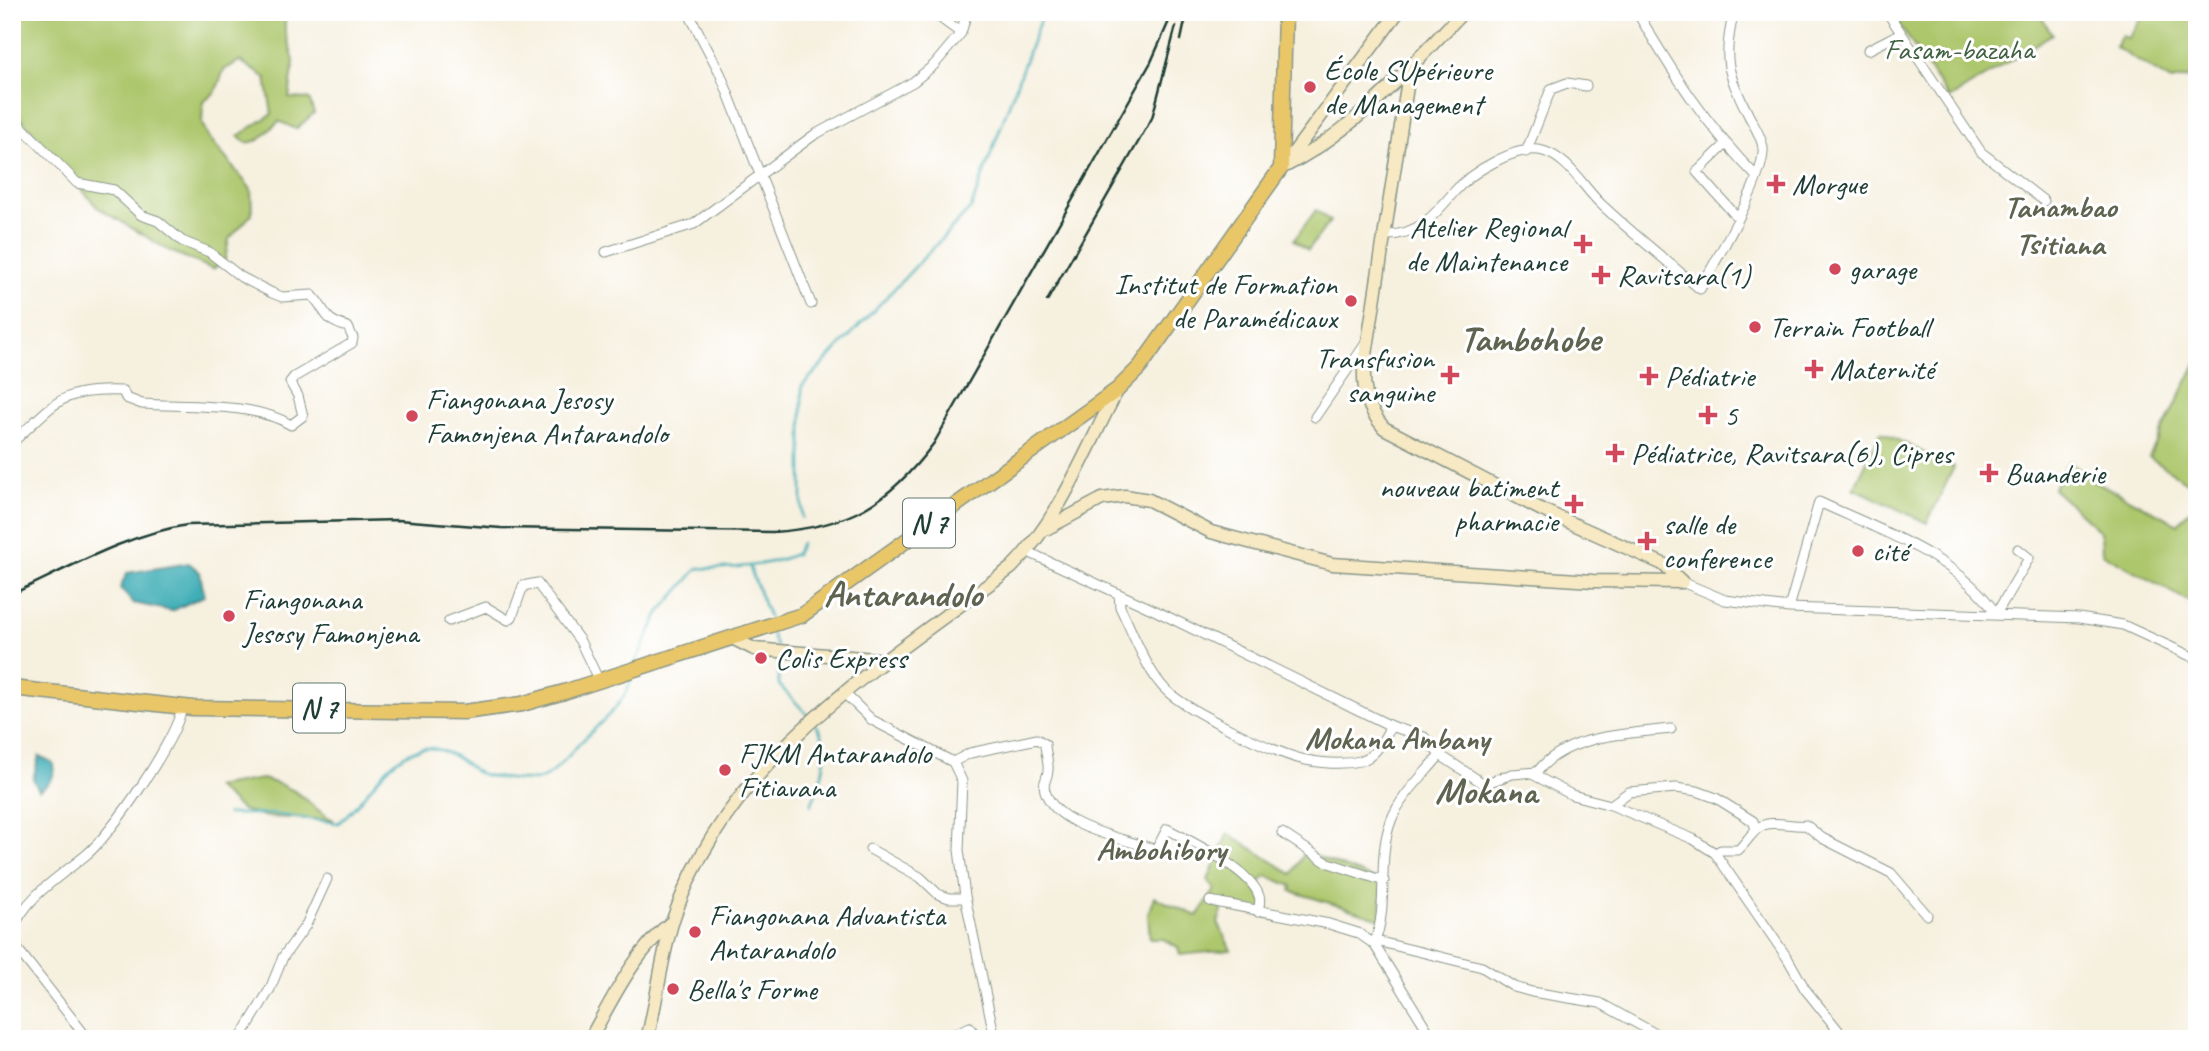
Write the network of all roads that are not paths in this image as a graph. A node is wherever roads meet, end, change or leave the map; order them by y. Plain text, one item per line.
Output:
1 (688, 12) edge
2 (932, 12) edge
3 (967, 12) edge
4 (1285, 12) edge
5 (1389, 12) edge
6 (1398, 12) edge
7 (1463, 12) edge
8 (1637, 12) edge
9 (1734, 12) edge
10 (1887, 12) edge
11 (1388, 26) junction
12 (961, 33) junction
13 (1901, 33) junction
14 (1868, 50) dead end
15 (1410, 66) junction
16 (1586, 86) dead end
17 (12, 117) edge
18 (1725, 145) junction
19 (1526, 152) junction
20 (1281, 168) junction
21 (761, 173) junction
22 (1757, 177) junction
23 (2044, 201) dead end
24 (1737, 217) junction
25 (1385, 235) junction
26 (606, 252) dead end
27 (811, 304) dead end
28 (1367, 341) junction
29 (1117, 390) junction
30 (1315, 417) dead end
31 (12, 443) edge
32 (1046, 529) junction
33 (2018, 549) dead end
34 (1028, 552) junction
35 (1682, 582) junction
36 (1119, 594) junction
37 (1789, 608) junction
38 (1996, 614) junction
39 (449, 621) dead end
40 (732, 638) junction
41 (2197, 659) edge
42 (887, 660) junction
43 (599, 681) junction
44 (12, 688) edge
45 (845, 694) junction
46 (182, 707) junction
47 (1391, 726) junction
48 (1671, 729) dead end
49 (1440, 755) junction
50 (953, 762) junction
51 (1530, 773) junction
52 (1611, 806) junction
53 (1756, 829) junction
54 (1282, 833) dead end
55 (870, 849) dead end
56 (1715, 853) junction
57 (327, 879) dead end
58 (1384, 881) junction
59 (965, 894) junction
60 (1210, 901) dead end
61 (1258, 912) junction
62 (1927, 915) dead end
63 (673, 921) junction
64 (12, 931) edge
65 (12, 942) edge
66 (1375, 942) junction
67 (89, 1039) edge
68 (240, 1039) edge
69 (590, 1039) edge
70 (648, 1039) edge
71 (942, 1039) edge
72 (995, 1039) edge
73 (1433, 1039) edge
74 (1671, 1039) edge
75 (1840, 1039) edge

1 - 21 street
2 - 12 street
3 - 12 street
4 - 20 main road
5 - 11 street
6 - 11 street
7 - 15 street
8 - 18 street
9 - 22 street
10 - 13 street
11 - 20 street
12 - 21 street
13 - 14 street
13 - 23 street
15 - 20 street
15 - 25 street
16 - 19 street
17 - 31 street
18 - 22 street
18 - 24 street
19 - 24 street
19 - 25 street
20 - 29 main road, N 7
21 - 26 street
21 - 27 street
22 - 24 street
25 - 28 street
28 - 30 street
28 - 35 street
29 - 32 street
29 - 40 main road, N 7
32 - 34 street
32 - 35 street
33 - 38 street
34 - 36 street
34 - 42 street
35 - 37 street
36 - 47 street
36 - 47 street
37 - 38 street
37 - 38 street
38 - 41 street
39 - 43 street
40 - 42 street
40 - 43 main road, N 7
42 - 45 street
43 - 46 main road, N 7
44 - 46 main road, N 7
45 - 50 street
45 - 63 street
46 - 64 street
47 - 49 street
48 - 51 street
49 - 51 street
49 - 58 street
50 - 59 street
50 - 61 street
51 - 52 street
52 - 53 street
52 - 56 street
53 - 56 street
53 - 62 street
54 - 58 street
55 - 59 street
56 - 75 street
57 - 68 street
58 - 66 street
59 - 72 street
60 - 61 street
61 - 66 street
63 - 69 street
63 - 70 street
65 - 67 street
66 - 73 street
66 - 74 street
71 - 72 street

